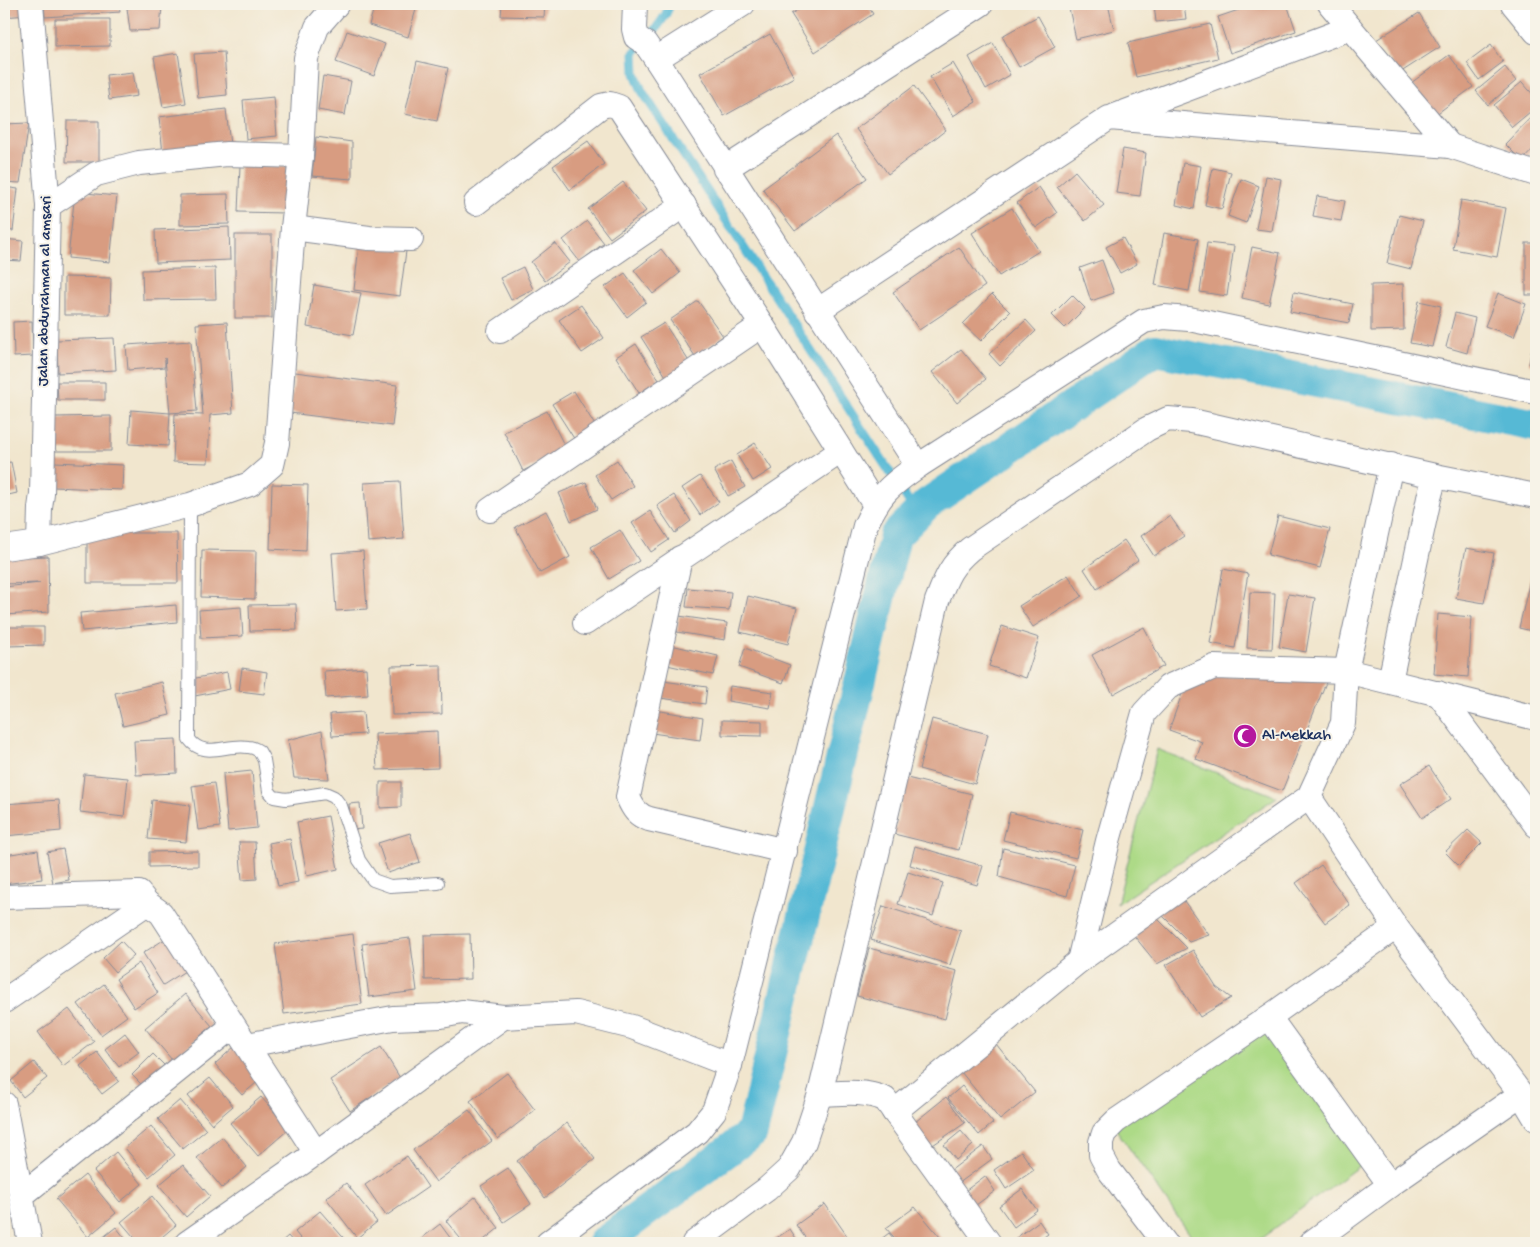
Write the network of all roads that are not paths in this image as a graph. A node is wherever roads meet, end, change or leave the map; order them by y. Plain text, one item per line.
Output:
1 (31, 4) edge
2 (337, 4) edge
3 (635, 4) edge
4 (743, 4) edge
5 (981, 4) edge
6 (1330, 4) edge
7 (1513, 4) edge
8 (1350, 28) junction
9 (1536, 32) edge
10 (648, 48) junction
11 (1109, 118) junction
12 (1450, 146) junction
13 (301, 156) junction
14 (725, 169) junction
15 (1536, 174) edge
16 (476, 202) dead end
17 (684, 205) junction
18 (48, 206) junction
19 (293, 228) junction
20 (411, 239) dead end
21 (817, 311) junction
22 (762, 325) junction
23 (500, 331) dead end
24 (1536, 392) edge
25 (841, 451) junction
26 (1391, 465) junction
27 (918, 466) junction
28 (1436, 476) junction
29 (1536, 496) edge
30 (190, 505) junction
31 (875, 505) junction
32 (490, 510) dead end
33 (39, 543) junction
34 (4, 548) edge
35 (680, 558) junction
36 (585, 623) dead end
37 (1346, 671) junction
38 (1390, 681) junction
39 (1438, 693) junction
40 (1536, 718) edge
41 (1309, 797) junction
42 (1536, 825) edge
43 (785, 851) junction
44 (438, 883) dead end
45 (4, 897) edge
46 (147, 903) junction
47 (1396, 927) junction
48 (1079, 961) junction
49 (4, 1001) edge
50 (503, 1017) junction
51 (1269, 1017) junction
52 (240, 1036) junction
53 (730, 1065) junction
54 (820, 1094) junction
55 (1521, 1094) junction
56 (4, 1104) edge
57 (894, 1112) junction
58 (1536, 1119) edge
59 (316, 1153) junction
60 (1390, 1185) junction
61 (21, 1196) junction
62 (30, 1243) edge
63 (187, 1243) edge
64 (548, 1243) edge
65 (694, 1243) edge
66 (989, 1243) edge
67 (1165, 1243) edge
68 (1311, 1243) edge

1 - 18 street, Jalan abdurahman al amsari
2 - 13 street
3 - 10 street
4 - 10 street
5 - 14 street
6 - 8 street
7 - 9 street
8 - 11 street
8 - 12 street
10 - 14 street
11 - 12 street
11 - 21 street
12 - 15 street
13 - 18 street
13 - 19 street
14 - 21 street
16 - 17 street
17 - 22 street
17 - 23 street
18 - 33 street, Jalan abdurahman al amsari
19 - 20 street
19 - 30 street
21 - 27 street
22 - 25 street
22 - 32 street
24 - 27 street
25 - 31 street
25 - 35 street
26 - 28 street
26 - 37 street
26 - 54 street
27 - 31 street
28 - 29 street
28 - 38 street
30 - 33 street
30 - 44 lane
31 - 43 street
33 - 34 street
35 - 36 street
35 - 43 street
37 - 38 street
37 - 41 street
37 - 48 street
38 - 39 street
39 - 40 street
39 - 42 street
41 - 47 street
41 - 48 street
43 - 53 street
45 - 46 street
46 - 49 street
46 - 52 street
47 - 51 street
47 - 55 street
48 - 57 street
50 - 52 street
50 - 53 street
50 - 59 street
51 - 60 street
51 - 67 street
52 - 59 street
52 - 61 street
53 - 64 street
54 - 57 street
54 - 65 street
55 - 58 street
55 - 60 street
56 - 61 street
57 - 66 street
59 - 63 street
60 - 68 street
61 - 62 street

